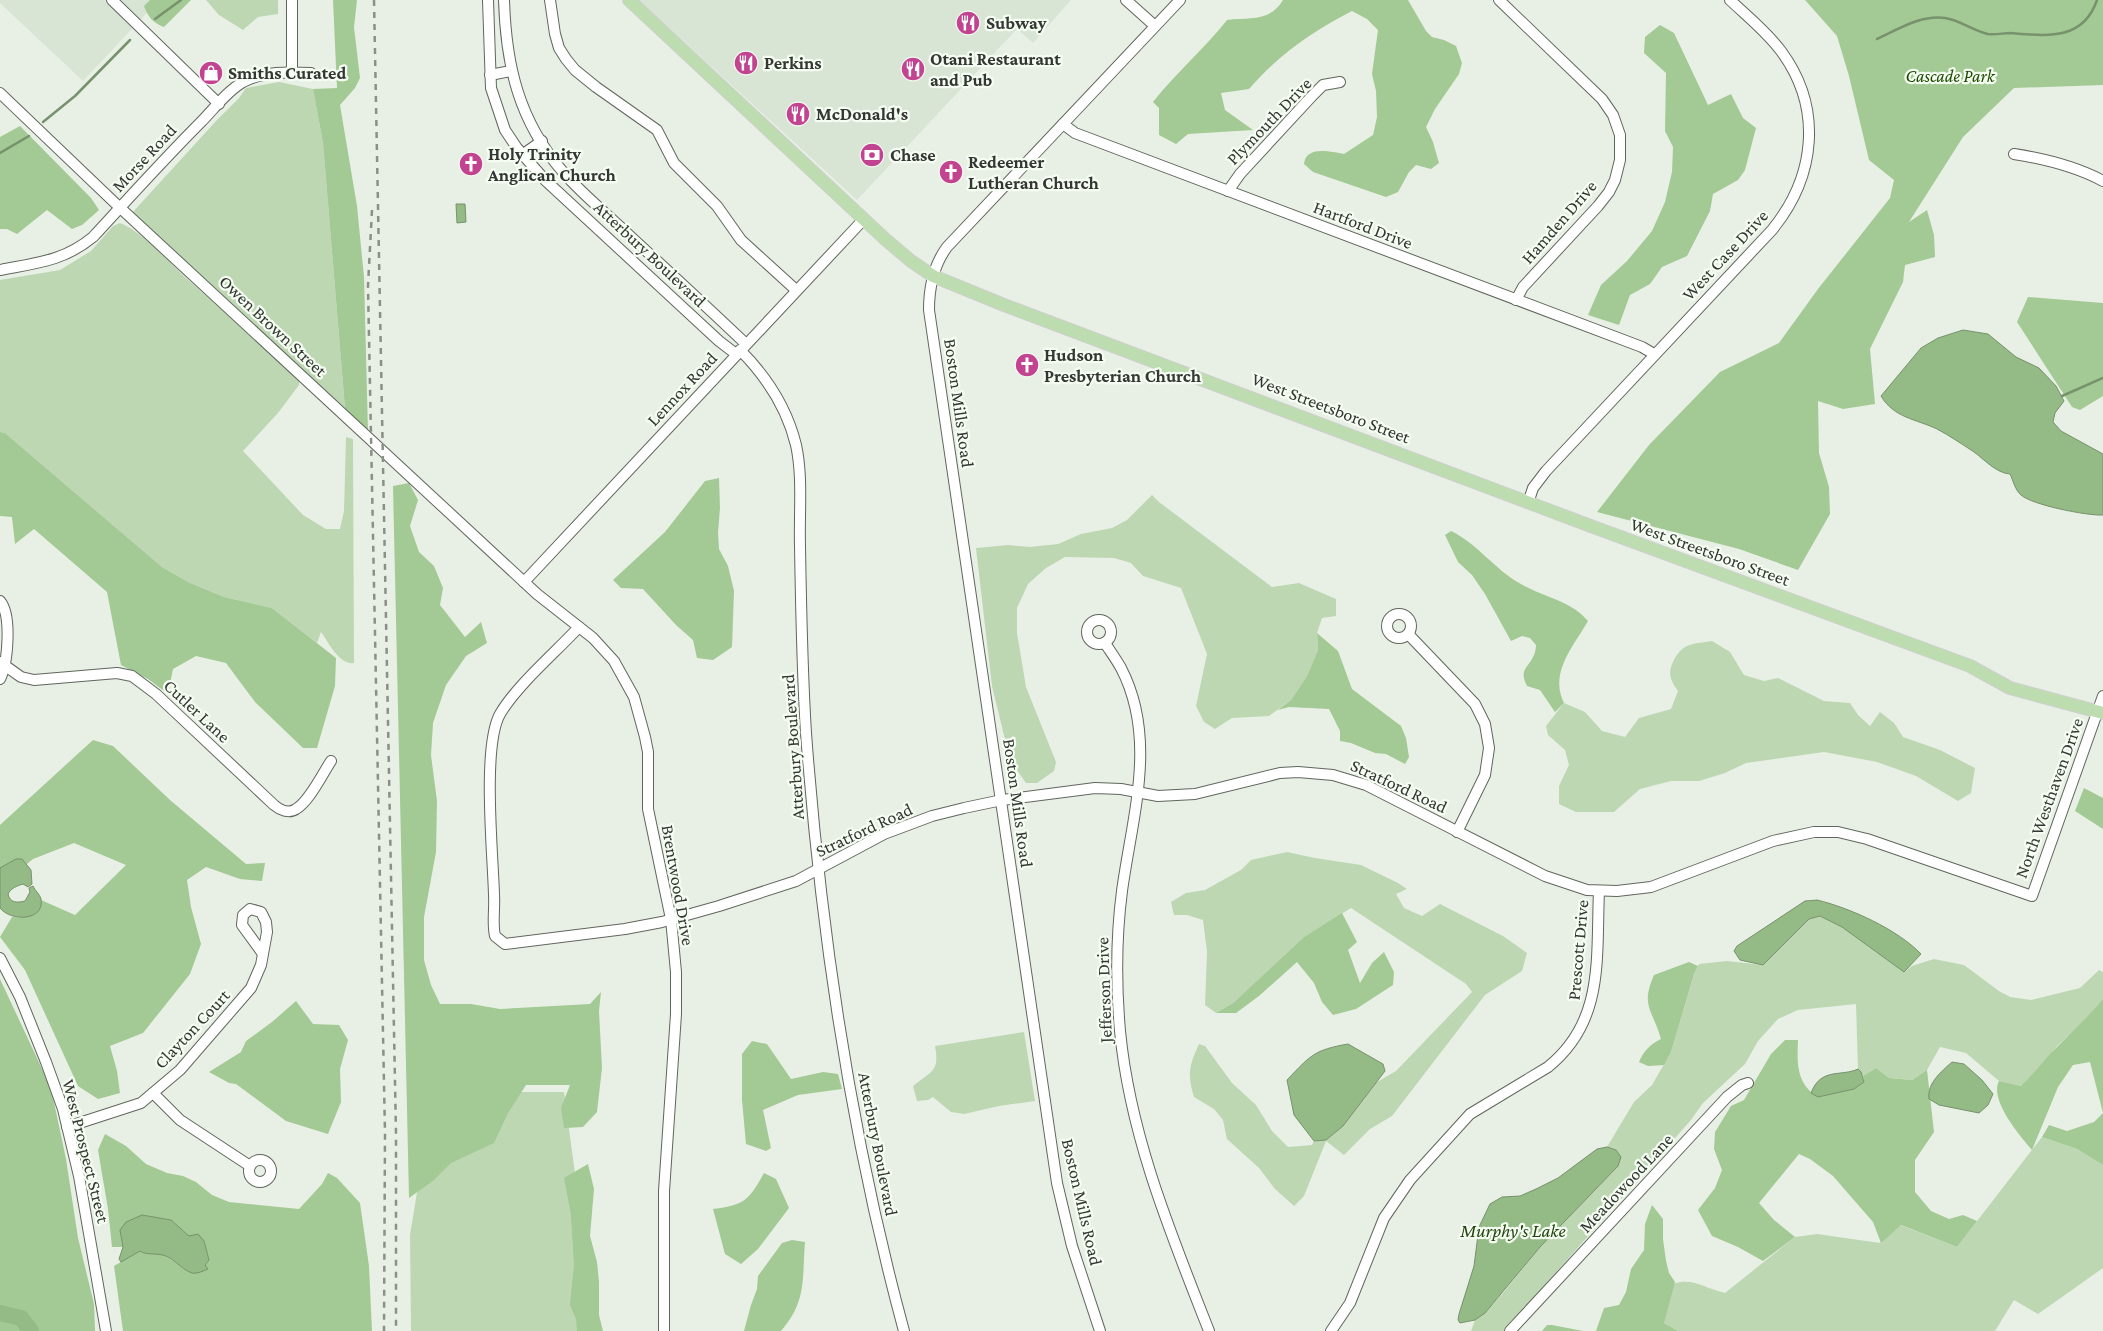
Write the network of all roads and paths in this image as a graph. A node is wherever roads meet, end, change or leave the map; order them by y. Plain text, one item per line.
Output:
1 (112, 0) edge
2 (292, 0) edge
3 (488, 0) edge
4 (504, 0) edge
5 (550, 0) edge
6 (629, 0) edge
7 (1126, 0) edge
8 (1180, 0) edge
9 (1499, 0) edge
10 (1730, 0) edge
11 (1155, 26) junction
12 (511, 71) junction
13 (292, 72) junction
14 (311, 73) dead end
15 (490, 75) junction
16 (1340, 82) dead end
17 (0, 93) edge
18 (219, 104) junction
19 (1063, 124) junction
20 (542, 141) junction
21 (2014, 154) dead end
22 (522, 155) junction
23 (2103, 181) edge
24 (1228, 191) junction
25 (120, 207) junction
26 (864, 219) junction
27 (0, 270) edge
28 (933, 276) junction
29 (796, 290) junction
30 (1516, 300) junction
31 (741, 349) junction
32 (1654, 354) junction
33 (1528, 503) junction
34 (524, 582) junction
35 (0, 601) edge
36 (579, 627) junction
37 (1409, 635) dead end
38 (1104, 643) dead end
39 (2, 664) edge
40 (0, 678) edge
41 (2103, 696) edge
42 (2100, 712) edge
43 (331, 761) dead end
44 (1138, 792) junction
45 (1002, 800) junction
46 (1457, 832) junction
47 (818, 869) junction
48 (1599, 891) junction
49 (2032, 896) joint
50 (671, 919) junction
51 (263, 954) dead end
52 (0, 958) edge
53 (1748, 1084) dead end
54 (153, 1093) junction
55 (67, 1127) junction
56 (250, 1166) dead end
57 (106, 1331) edge
58 (664, 1331) edge
59 (904, 1331) edge
60 (1100, 1331) edge
61 (1209, 1331) edge
62 (1331, 1331) edge
63 (1510, 1331) edge

1 - 18 street
2 - 13 street
3 - 15 street, Atterbury Boulevard
4 - 12 street, Atterbury Boulevard
5 - 29 street
6 - 26 main road, West Streetsboro Street
7 - 11 street
8 - 11 street, Boston Mills Road
9 - 30 street, Hamden Drive
10 - 32 street, West Case Drive
11 - 19 street, Boston Mills Road
12 - 15 street
12 - 20 street, Atterbury Boulevard
13 - 14 street, Morse Road
13 - 18 street, Morse Road
15 - 22 street, Atterbury Boulevard
16 - 24 street, Plymouth Drive
17 - 25 street, Owen Brown Street
18 - 25 street, Morse Road
19 - 24 street, Hartford Drive
19 - 28 street, Boston Mills Road
20 - 22 street
20 - 31 street, Atterbury Boulevard
21 - 23 street
22 - 31 street, Atterbury Boulevard
24 - 30 street, Hartford Drive
25 - 27 street, Morse Road
25 - 34 street, Owen Brown Street
26 - 28 main road, West Streetsboro Street
26 - 29 street, Lennox Road
28 - 33 main road, West Streetsboro Street
28 - 45 street, Boston Mills Road
29 - 31 street, Lennox Road
30 - 32 street, Hartford Drive
31 - 34 street, Lennox Road
31 - 47 street, Atterbury Boulevard
32 - 33 street, West Case Drive
33 - 42 main road, West Streetsboro Street
34 - 36 street, Brentwood Drive
35 - 39 street
36 - 50 street, Brentwood Drive
36 - 50 street, Stratford Road
37 - 46 street
38 - 44 street, Jefferson Drive
39 - 40 street
39 - 43 street, Cutler Lane
41 - 42 street, North Westhaven Drive
42 - 49 street, North Westhaven Drive
44 - 45 street, Stratford Road
44 - 46 street, Stratford Road
44 - 61 street, Jefferson Drive
45 - 47 street, Stratford Road
45 - 60 street, Boston Mills Road
46 - 48 street, Stratford Road
47 - 50 street, Stratford Road
47 - 59 street, Atterbury Boulevard
48 - 49 street, Prescott Drive
48 - 62 street, Prescott Drive
50 - 58 street, Brentwood Drive
51 - 54 street, Clayton Court
52 - 55 street, West Prospect Street
53 - 63 street, Meadowood Lane
54 - 55 street, Clayton Court
54 - 56 street
55 - 57 street, West Prospect Street

